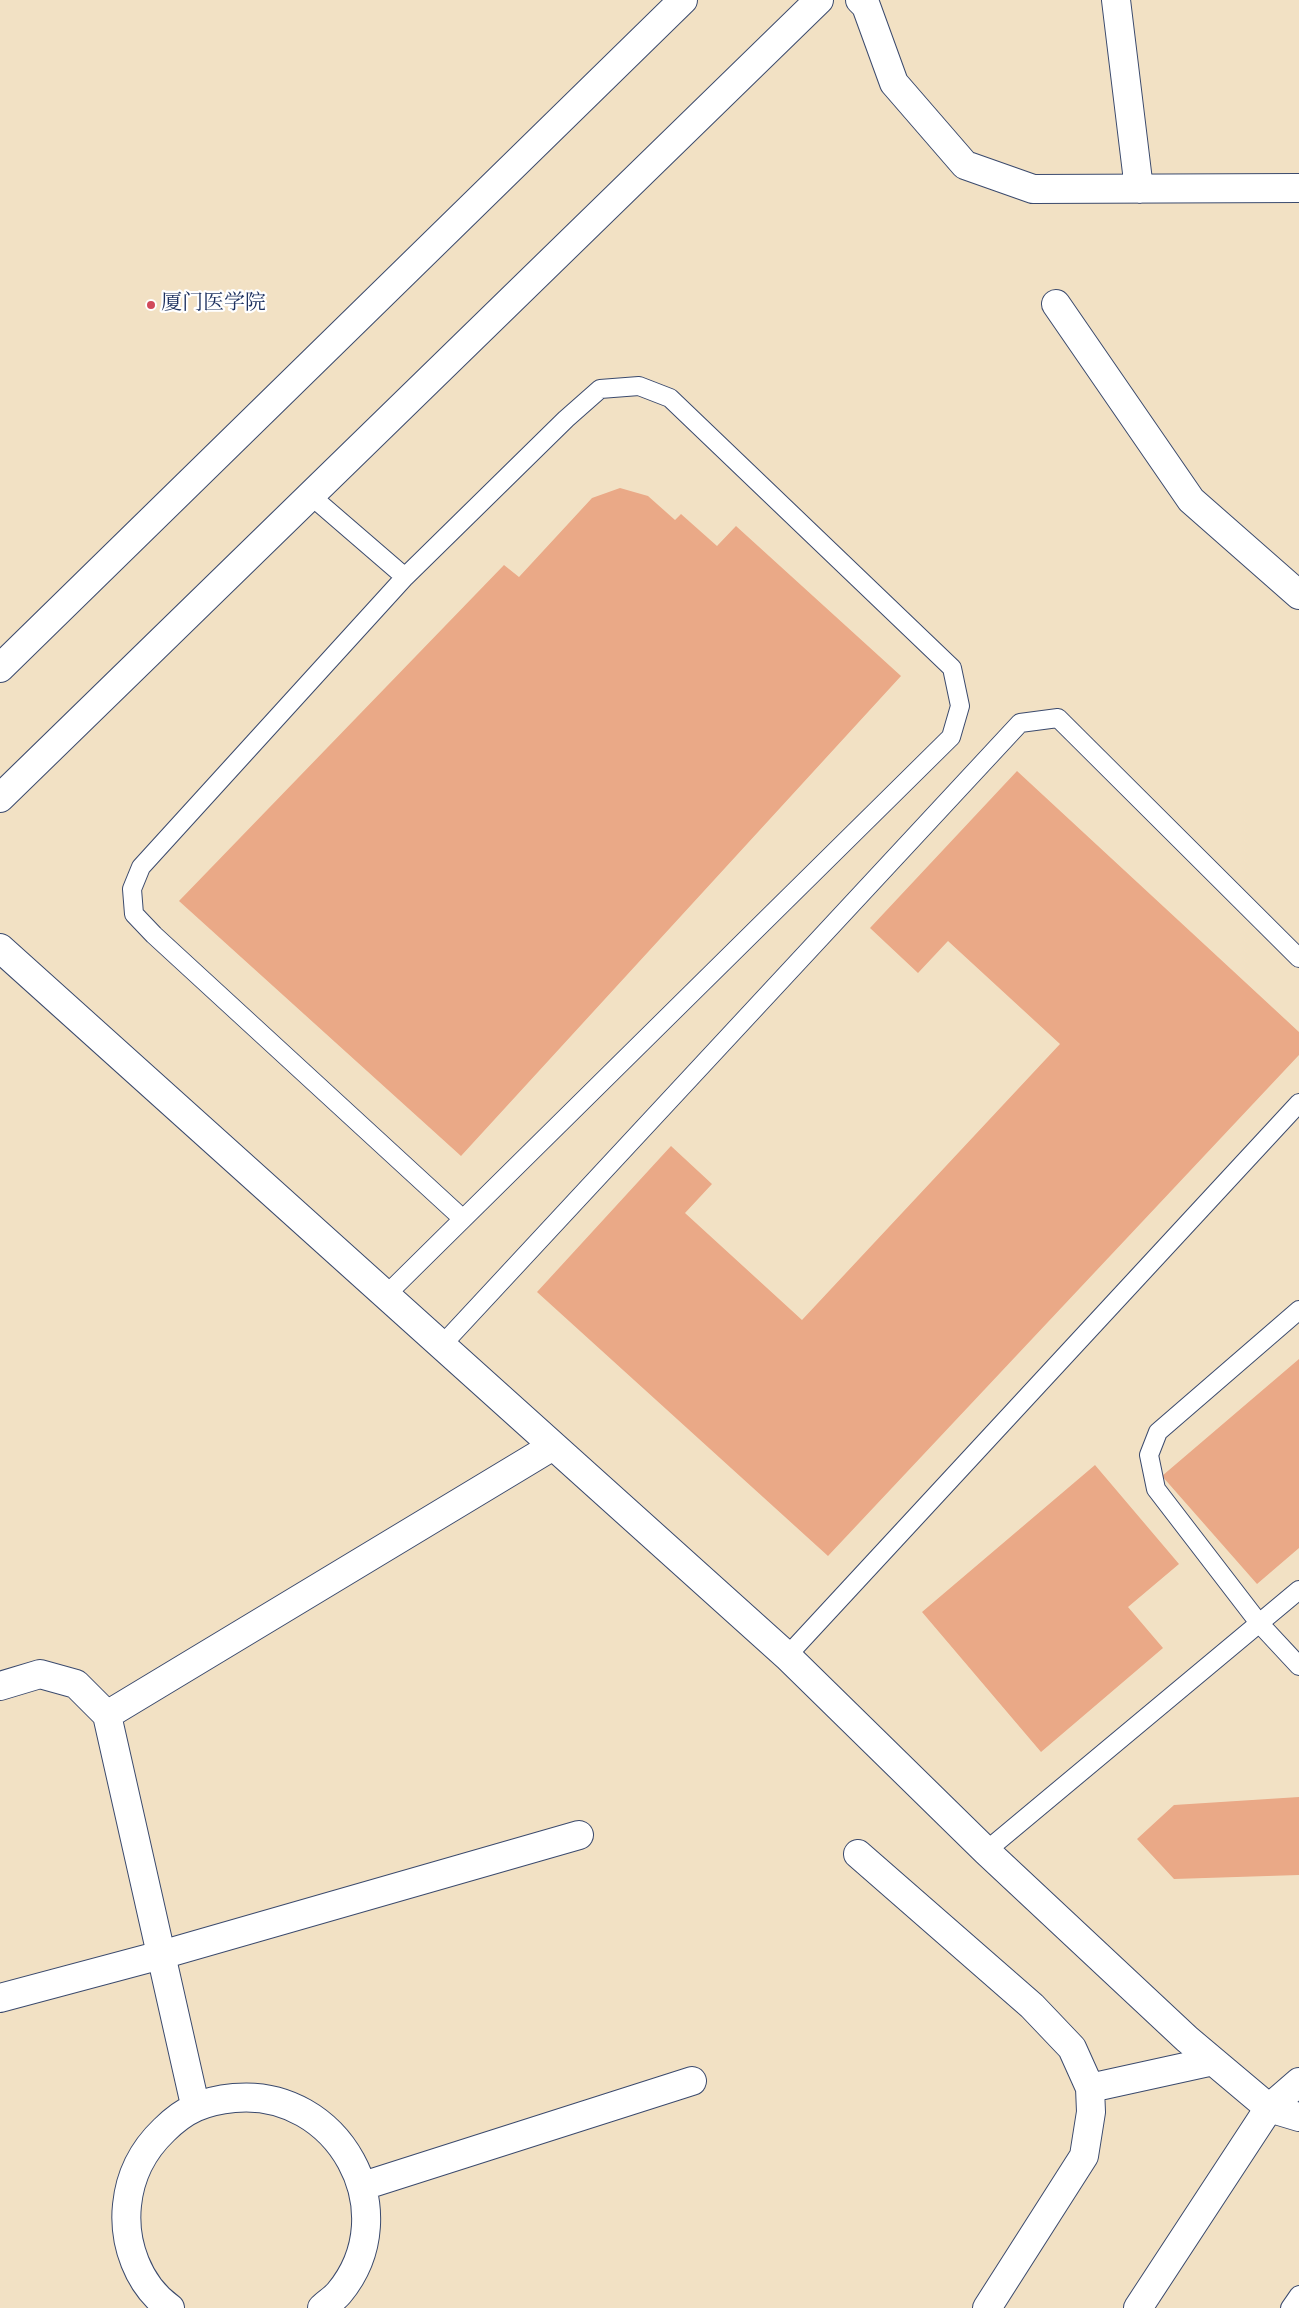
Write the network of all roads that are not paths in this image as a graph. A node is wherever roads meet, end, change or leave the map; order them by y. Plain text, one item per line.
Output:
1 (683, 0) edge
2 (819, 0) edge
3 (860, 0) edge
4 (1116, 0) edge
5 (1299, 188) edge
6 (1139, 189) junction
7 (1056, 304) dead end
8 (310, 495) junction
9 (405, 577) junction
10 (1299, 595) edge
11 (0, 668) edge
12 (0, 798) edge
13 (0, 948) edge
14 (1299, 958) edge
15 (1299, 1104) edge
16 (463, 1219) junction
17 (386, 1295) junction
18 (1299, 1310) edge
19 (442, 1346) junction
20 (553, 1446) junction
21 (1299, 1590) edge
22 (1259, 1623) junction
23 (787, 1656) junction
24 (1299, 1666) edge
25 (0, 1686) edge
26 (106, 1716) junction
27 (580, 1835) dead end
28 (986, 1851) junction
29 (858, 1854) dead end
30 (161, 1955) junction
31 (0, 1998) edge
32 (1213, 2061) junction
33 (692, 2081) dead end
34 (1299, 2082) edge
35 (1090, 2088) junction
36 (195, 2105) junction
37 (1269, 2108) junction
38 (1299, 2117) edge
39 (363, 2186) junction
40 (1299, 2295) edge
41 (170, 2308) edge
42 (322, 2308) edge
43 (987, 2308) edge
44 (1138, 2308) edge
45 (1290, 2308) edge

1 - 11 street
2 - 8 street
3 - 6 street
4 - 6 street
5 - 6 street
7 - 10 street
8 - 9 lane
8 - 12 street
9 - 16 lane
9 - 16 lane
13 - 17 street
14 - 19 lane
15 - 23 lane
16 - 17 lane
17 - 19 street
18 - 22 lane
19 - 20 street
20 - 23 street
20 - 26 street
21 - 22 lane
22 - 24 lane
22 - 28 lane
23 - 28 street
25 - 26 street
26 - 30 street
27 - 30 street
28 - 32 street
29 - 35 street
30 - 31 street
30 - 36 street
32 - 35 street
32 - 37 street
33 - 39 street
34 - 37 street
35 - 43 street
36 - 39 street
36 - 41 street
37 - 38 street
37 - 44 street
39 - 42 street
40 - 45 lane

